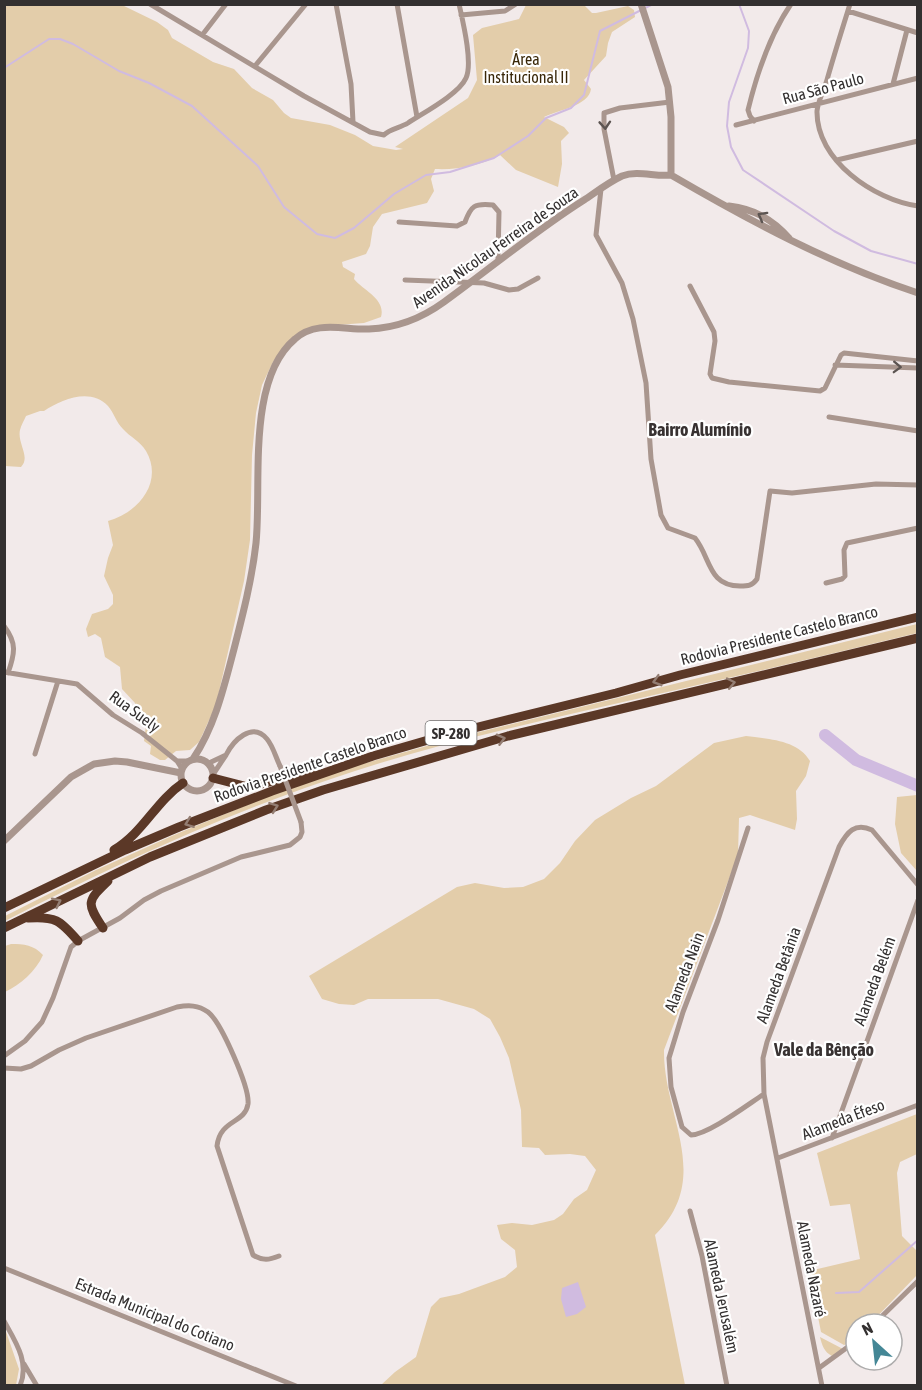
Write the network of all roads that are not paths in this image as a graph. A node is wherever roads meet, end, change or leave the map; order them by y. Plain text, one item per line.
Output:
1 (150, 4) edge
2 (226, 4) edge
3 (306, 4) edge
4 (336, 4) edge
5 (397, 4) edge
6 (459, 4) edge
7 (516, 4) edge
8 (641, 4) edge
9 (790, 4) edge
10 (849, 8) edge
11 (461, 15) junction
12 (907, 30) junction
13 (918, 33) edge
14 (203, 34) junction
15 (255, 66) junction
16 (918, 78) edge
17 (893, 84) junction
18 (670, 102) junction
19 (819, 104) junction
20 (417, 117) junction
21 (754, 121) junction
22 (353, 122) junction
23 (736, 125) dead end
24 (918, 141) edge
25 (837, 160) junction
26 (671, 175) junction
27 (614, 180) junction
28 (601, 189) junction
29 (918, 206) edge
30 (399, 222) dead end
31 (498, 260) junction
32 (538, 278) dead end
33 (405, 280) dead end
34 (468, 283) junction
35 (690, 286) dead end
36 (918, 293) edge
37 (862, 356) junction
38 (918, 361) edge
39 (835, 365) junction
40 (861, 366) junction
41 (918, 368) edge
42 (829, 417) dead end
43 (918, 431) edge
44 (918, 485) edge
45 (918, 528) edge
46 (826, 583) dead end
47 (918, 615) edge
48 (4, 626) edge
49 (918, 638) edge
50 (6, 673) edge
51 (58, 681) junction
52 (205, 742) junction
53 (35, 754) dead end
54 (226, 755) junction
55 (373, 756) junction
56 (191, 760) junction
57 (177, 761) junction
58 (208, 763) junction
59 (182, 775) junction
60 (214, 776) junction
61 (748, 828) dead end
62 (4, 841) edge
63 (116, 873) junction
64 (918, 885) edge
65 (24, 898) junction
66 (918, 900) edge
67 (4, 908) edge
68 (22, 919) junction
69 (4, 928) edge
70 (103, 928) junction
71 (78, 941) junction
72 (4, 1056) edge
73 (4, 1068) edge
74 (764, 1094) junction
75 (918, 1106) edge
76 (832, 1138) junction
77 (778, 1158) junction
78 (690, 1211) dead end
79 (279, 1256) dead end
80 (4, 1268) edge
81 (918, 1281) edge
82 (886, 1312) edge
83 (4, 1321) edge
84 (844, 1350) edge
85 (23, 1363) junction
86 (819, 1368) junction
87 (20, 1386) edge
88 (37, 1386) edge
89 (296, 1386) edge
90 (727, 1386) edge
91 (822, 1386) edge

1 - 14 street
2 - 14 street
3 - 15 street
4 - 22 street
5 - 20 street
6 - 11 street
7 - 11 street
8 - 18 street
9 - 21 street
10 - 12 street
10 - 19 street
11 - 20 street
12 - 13 street
12 - 17 street
14 - 15 street
15 - 22 street
16 - 17 street, Rua São Paulo
17 - 19 street, Rua São Paulo
18 - 26 street
18 -> 27 street
19 - 21 street, Rua São Paulo
19 - 25 street
20 - 22 street
21 - 23 street, Rua São Paulo
24 - 25 street
25 - 29 street
26 - 27 street, Avenida Nicolau Ferreira de Souza
26 - 36 street, Avenida Nicolau Ferreira de Souza
27 - 28 street, Avenida Nicolau Ferreira de Souza
28 - 31 street, Avenida Nicolau Ferreira de Souza
28 - 44 street
30 - 31 street
31 - 34 street, Avenida Nicolau Ferreira de Souza
32 - 34 street
33 - 34 street
34 - 52 street, Avenida Nicolau Ferreira de Souza
35 - 39 street
37 - 38 street
37 - 39 street
37 - 40 street
39 - 40 street
40 -> 41 street
42 - 43 street
45 - 46 street
47 -> 55 highway, Rodovia Presidente Castelo Branco / SP-280
48 - 50 street
63 -> 49 highway, Rodovia Presidente Castelo Branco / SP-280
50 - 51 street, Rua Suely
51 - 53 street
51 - 57 street, Rua Suely
52 - 56 street, Avenida Nicolau Ferreira de Souza
52 - 58 street, Avenida Nicolau Ferreira de Souza
54 - 58 street
54 - 60 street
54 - 70 street, bridge
55 - 60 highway
55 -> 65 highway, Rodovia Presidente Castelo Branco / SP-280
56 - 57 street
56 - 58 street
56 - 59 street
57 - 59 street, Rua Suely
58 - 60 street
59 - 60 street
59 - 62 street
59 - 65 highway
61 - 74 street, Alameda Nain
68 -> 63 highway, Rodovia Presidente Castelo Branco / SP-280
63 - 70 highway
64 - 74 street, Alameda Betânia
65 - 67 highway, Rodovia Presidente Castelo Branco / SP-280
66 - 76 street, Alameda Belém
68 - 69 highway, Rodovia Presidente Castelo Branco / SP-280
68 - 71 highway
70 - 71 street
71 - 72 street
73 - 79 street
74 - 77 street, Alameda Betânia
75 - 76 street, Alameda Éfeso
76 - 77 street, Alameda Éfeso
77 - 86 street, Alameda Nazaré
78 - 90 street, Alameda Jerusalém
80 - 89 street, Estrada Municipal do Cotiano
81 - 82 street
83 - 85 street
84 - 86 street
85 - 87 street
85 - 88 street
86 - 91 street, Alameda Nazaré

